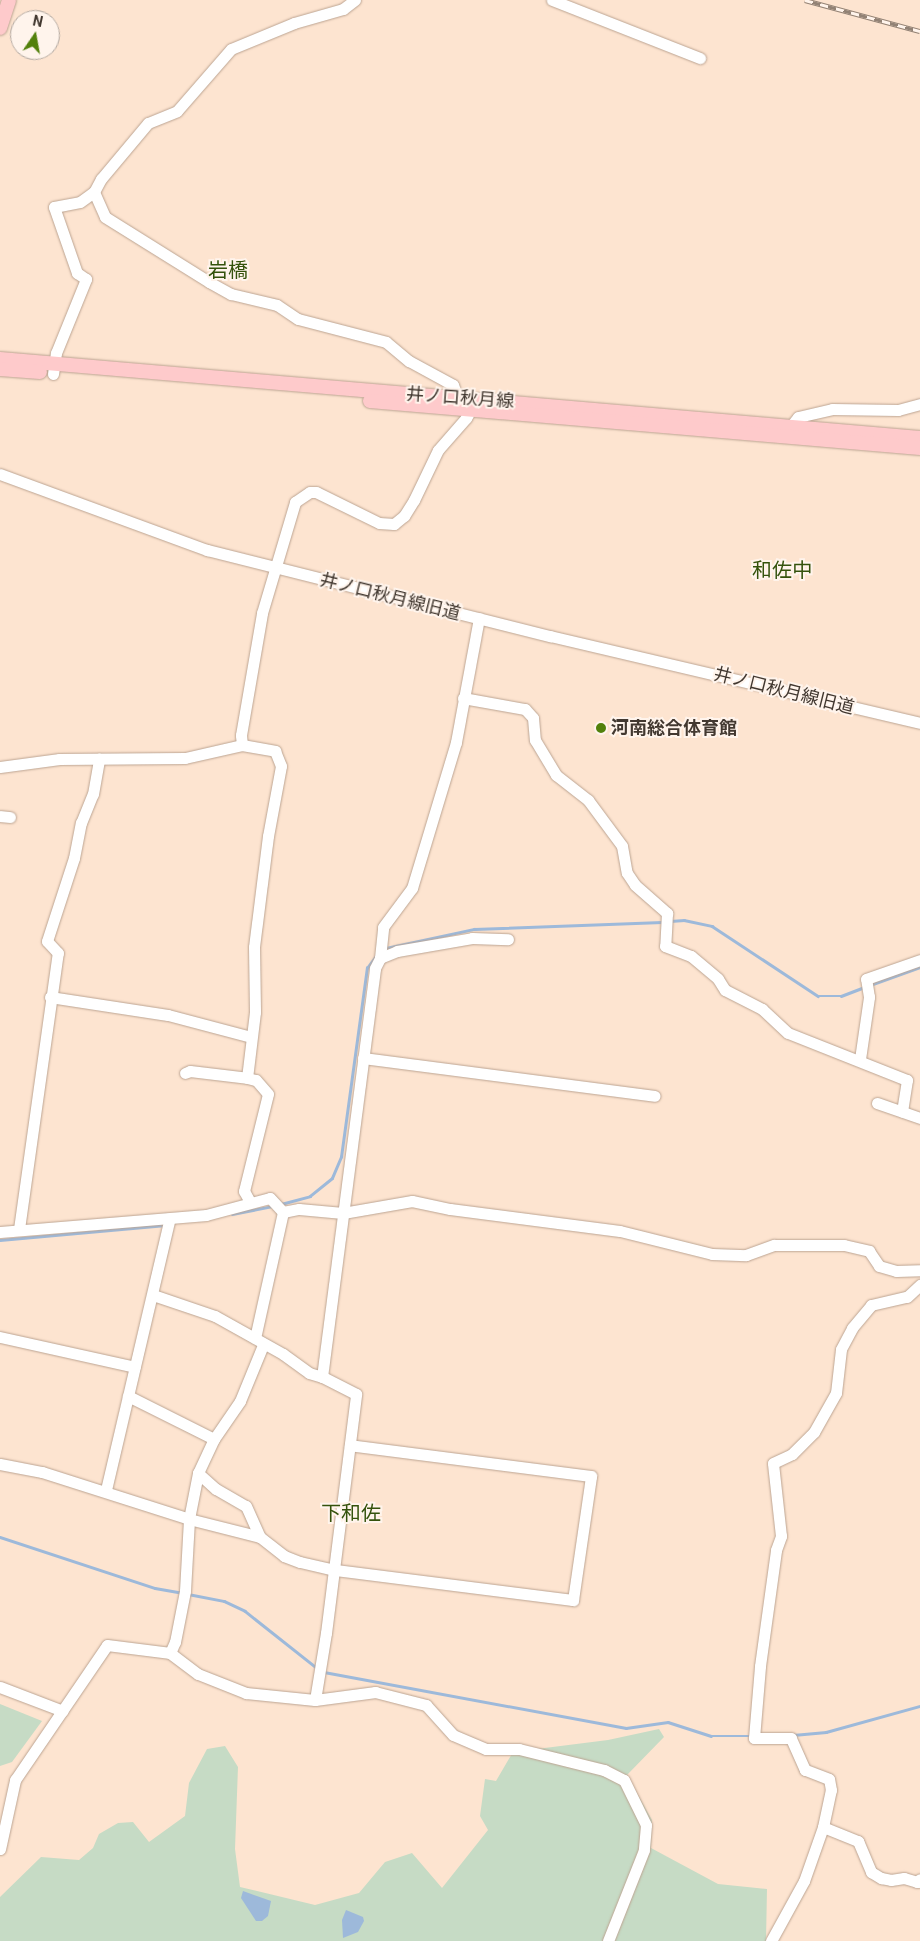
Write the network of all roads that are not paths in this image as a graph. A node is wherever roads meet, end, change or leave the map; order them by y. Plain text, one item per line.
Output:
1 (355, 0) edge
2 (552, 0) edge
3 (5, 4) edge
4 (0, 28) edge
5 (700, 58) dead end
6 (94, 192) junction
7 (0, 359) edge
8 (0, 369) edge
9 (54, 369) junction
10 (458, 399) junction
11 (920, 404) edge
12 (473, 405) junction
13 (791, 432) junction
14 (920, 438) edge
15 (920, 448) edge
16 (0, 474) edge
17 (274, 568) junction
18 (479, 618) junction
19 (463, 698) junction
20 (920, 724) edge
21 (242, 745) junction
22 (99, 759) junction
23 (0, 767) edge
24 (508, 938) dead end
25 (380, 958) junction
26 (920, 960) edge
27 (50, 997) junction
28 (251, 1037) junction
29 (363, 1058) junction
30 (860, 1059) junction
31 (185, 1073) dead end
32 (249, 1078) junction
33 (654, 1096) dead end
34 (877, 1103) dead end
35 (902, 1112) junction
36 (920, 1118) edge
37 (250, 1202) junction
38 (282, 1211) junction
39 (343, 1213) junction
40 (170, 1218) junction
41 (19, 1230) junction
42 (0, 1232) edge
43 (920, 1270) edge
44 (920, 1285) edge
45 (152, 1295) junction
46 (0, 1337) edge
47 (259, 1341) junction
48 (135, 1367) junction
49 (322, 1377) junction
50 (128, 1396) junction
51 (214, 1439) junction
52 (350, 1445) junction
53 (0, 1464) edge
54 (198, 1473) junction
55 (106, 1490) junction
56 (189, 1519) junction
57 (260, 1537) junction
58 (334, 1570) junction
59 (170, 1653) junction
60 (0, 1687) edge
61 (315, 1700) junction
62 (63, 1711) junction
63 (822, 1828) junction
64 (0, 1848) edge
65 (920, 1879) edge
66 (608, 1941) edge
67 (771, 1941) edge

1 - 6 street
2 - 5 street
3 - 4 main road
6 - 9 street
6 - 10 street
7 - 9 main road, 井ノ口秋月線
8 - 9 main road, 井ノ口秋月線
9 - 10 main road, 井ノ口秋月線
9 - 12 main road, 井ノ口秋月線
10 - 12 main road, 井ノ口秋月線
11 - 13 street
12 - 13 main road, 井ノ口秋月線
12 - 17 street
13 - 14 main road, 井ノ口秋月線
13 - 15 main road, 井ノ口秋月線
16 - 17 street, 井ノ口秋月線旧道
17 - 18 street, 井ノ口秋月線旧道
17 - 21 street
18 - 19 street
18 - 20 street, 井ノ口秋月線旧道
19 - 25 street
19 - 30 street
21 - 22 street
21 - 28 street
22 - 23 street
22 - 27 street
24 - 25 street
25 - 29 street
26 - 30 street
27 - 28 street
27 - 41 street
28 - 32 street
29 - 33 street
29 - 39 street
30 - 35 street
31 - 32 street
32 - 37 street
34 - 35 street
35 - 36 street
37 - 38 street
37 - 40 street
38 - 39 street
38 - 47 street
39 - 43 street
39 - 49 street
40 - 41 street
40 - 45 street
41 - 42 street
44 - 63 street
45 - 47 street
45 - 48 street
46 - 48 street
47 - 49 street
47 - 51 street
48 - 50 street
49 - 52 street
50 - 51 street
50 - 55 street
51 - 54 street
52 - 58 street
52 - 58 street
53 - 55 street
54 - 56 street
54 - 57 street
55 - 56 street
56 - 57 street
56 - 59 street
57 - 58 street
58 - 61 street
59 - 61 street
59 - 62 street
60 - 62 street
61 - 66 street
62 - 64 street
63 - 65 street
63 - 67 street

